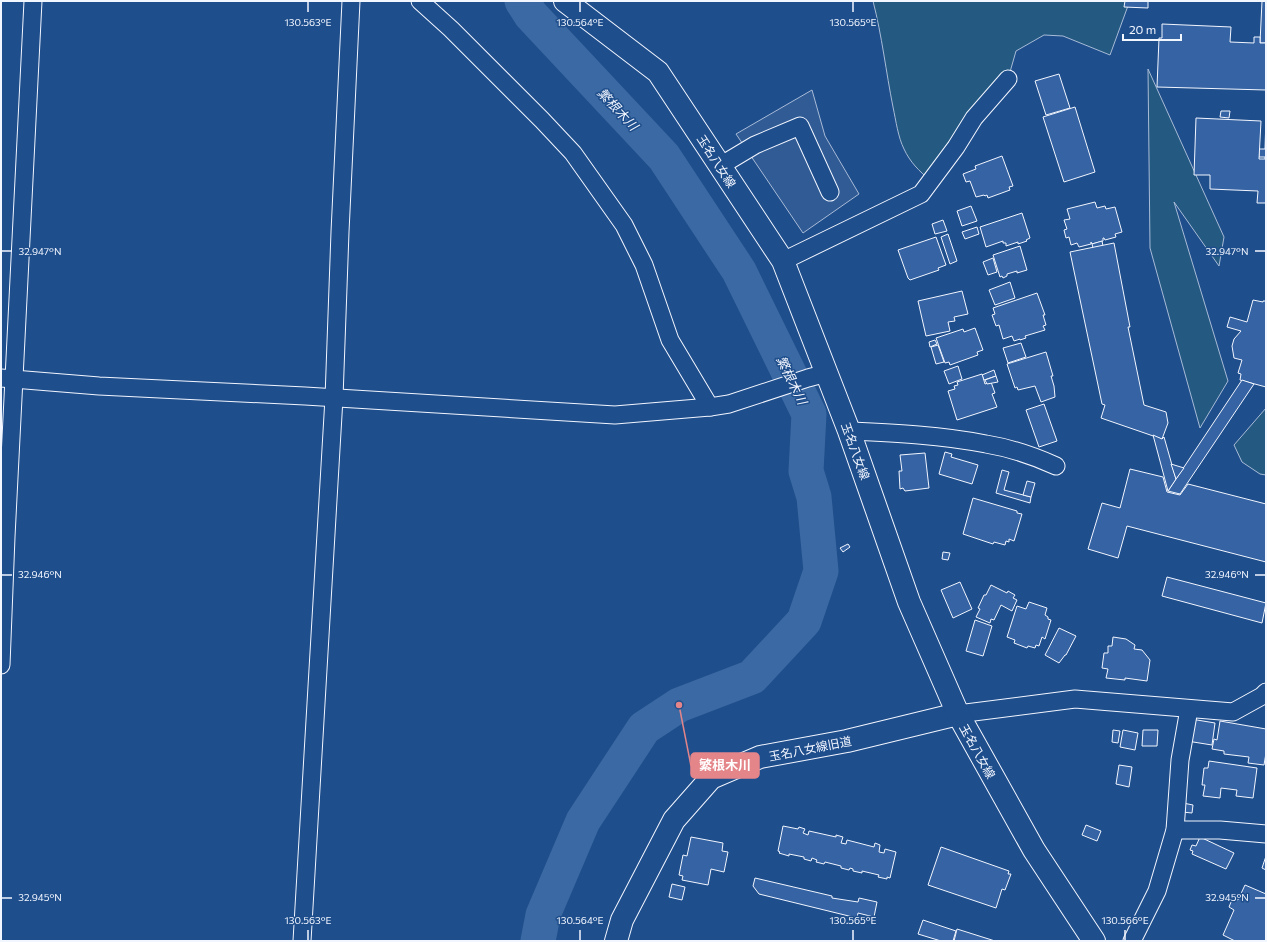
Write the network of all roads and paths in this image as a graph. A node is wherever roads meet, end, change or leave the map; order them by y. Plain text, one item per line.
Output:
1 (33, 1) edge
2 (351, 1) edge
3 (420, 1) edge
4 (565, 1) edge
5 (1008, 79) dead end
6 (720, 166) junction
7 (830, 192) dead end
8 (783, 261) junction
9 (817, 375) junction
10 (7, 379) edge
11 (334, 398) junction
12 (710, 407) junction
13 (849, 431) junction
14 (1056, 466) dead end
15 (1, 664) edge
16 (1266, 692) edge
17 (1189, 709) junction
18 (958, 714) junction
19 (1175, 830) junction
20 (1266, 834) edge
21 (302, 941) edge
22 (616, 941) edge
23 (1094, 941) edge
24 (1132, 941) edge

1 - 10 street
2 - 11 street
3 - 12 street
4 - 6 main road, 玉名八女線
5 - 8 street
6 - 7 street
6 - 8 main road, 玉名八女線
8 - 9 main road, 玉名八女線
9 - 12 street
9 - 13 main road, 玉名八女線
10 - 11 street
10 - 15 street
11 - 12 street
11 - 21 street
13 - 14 street
13 - 18 main road, 玉名八女線
16 - 17 street
17 - 18 street
17 - 19 street
18 - 22 main road, 玉名八女線旧道
18 - 23 main road, 玉名八女線
19 - 20 street
19 - 24 street

